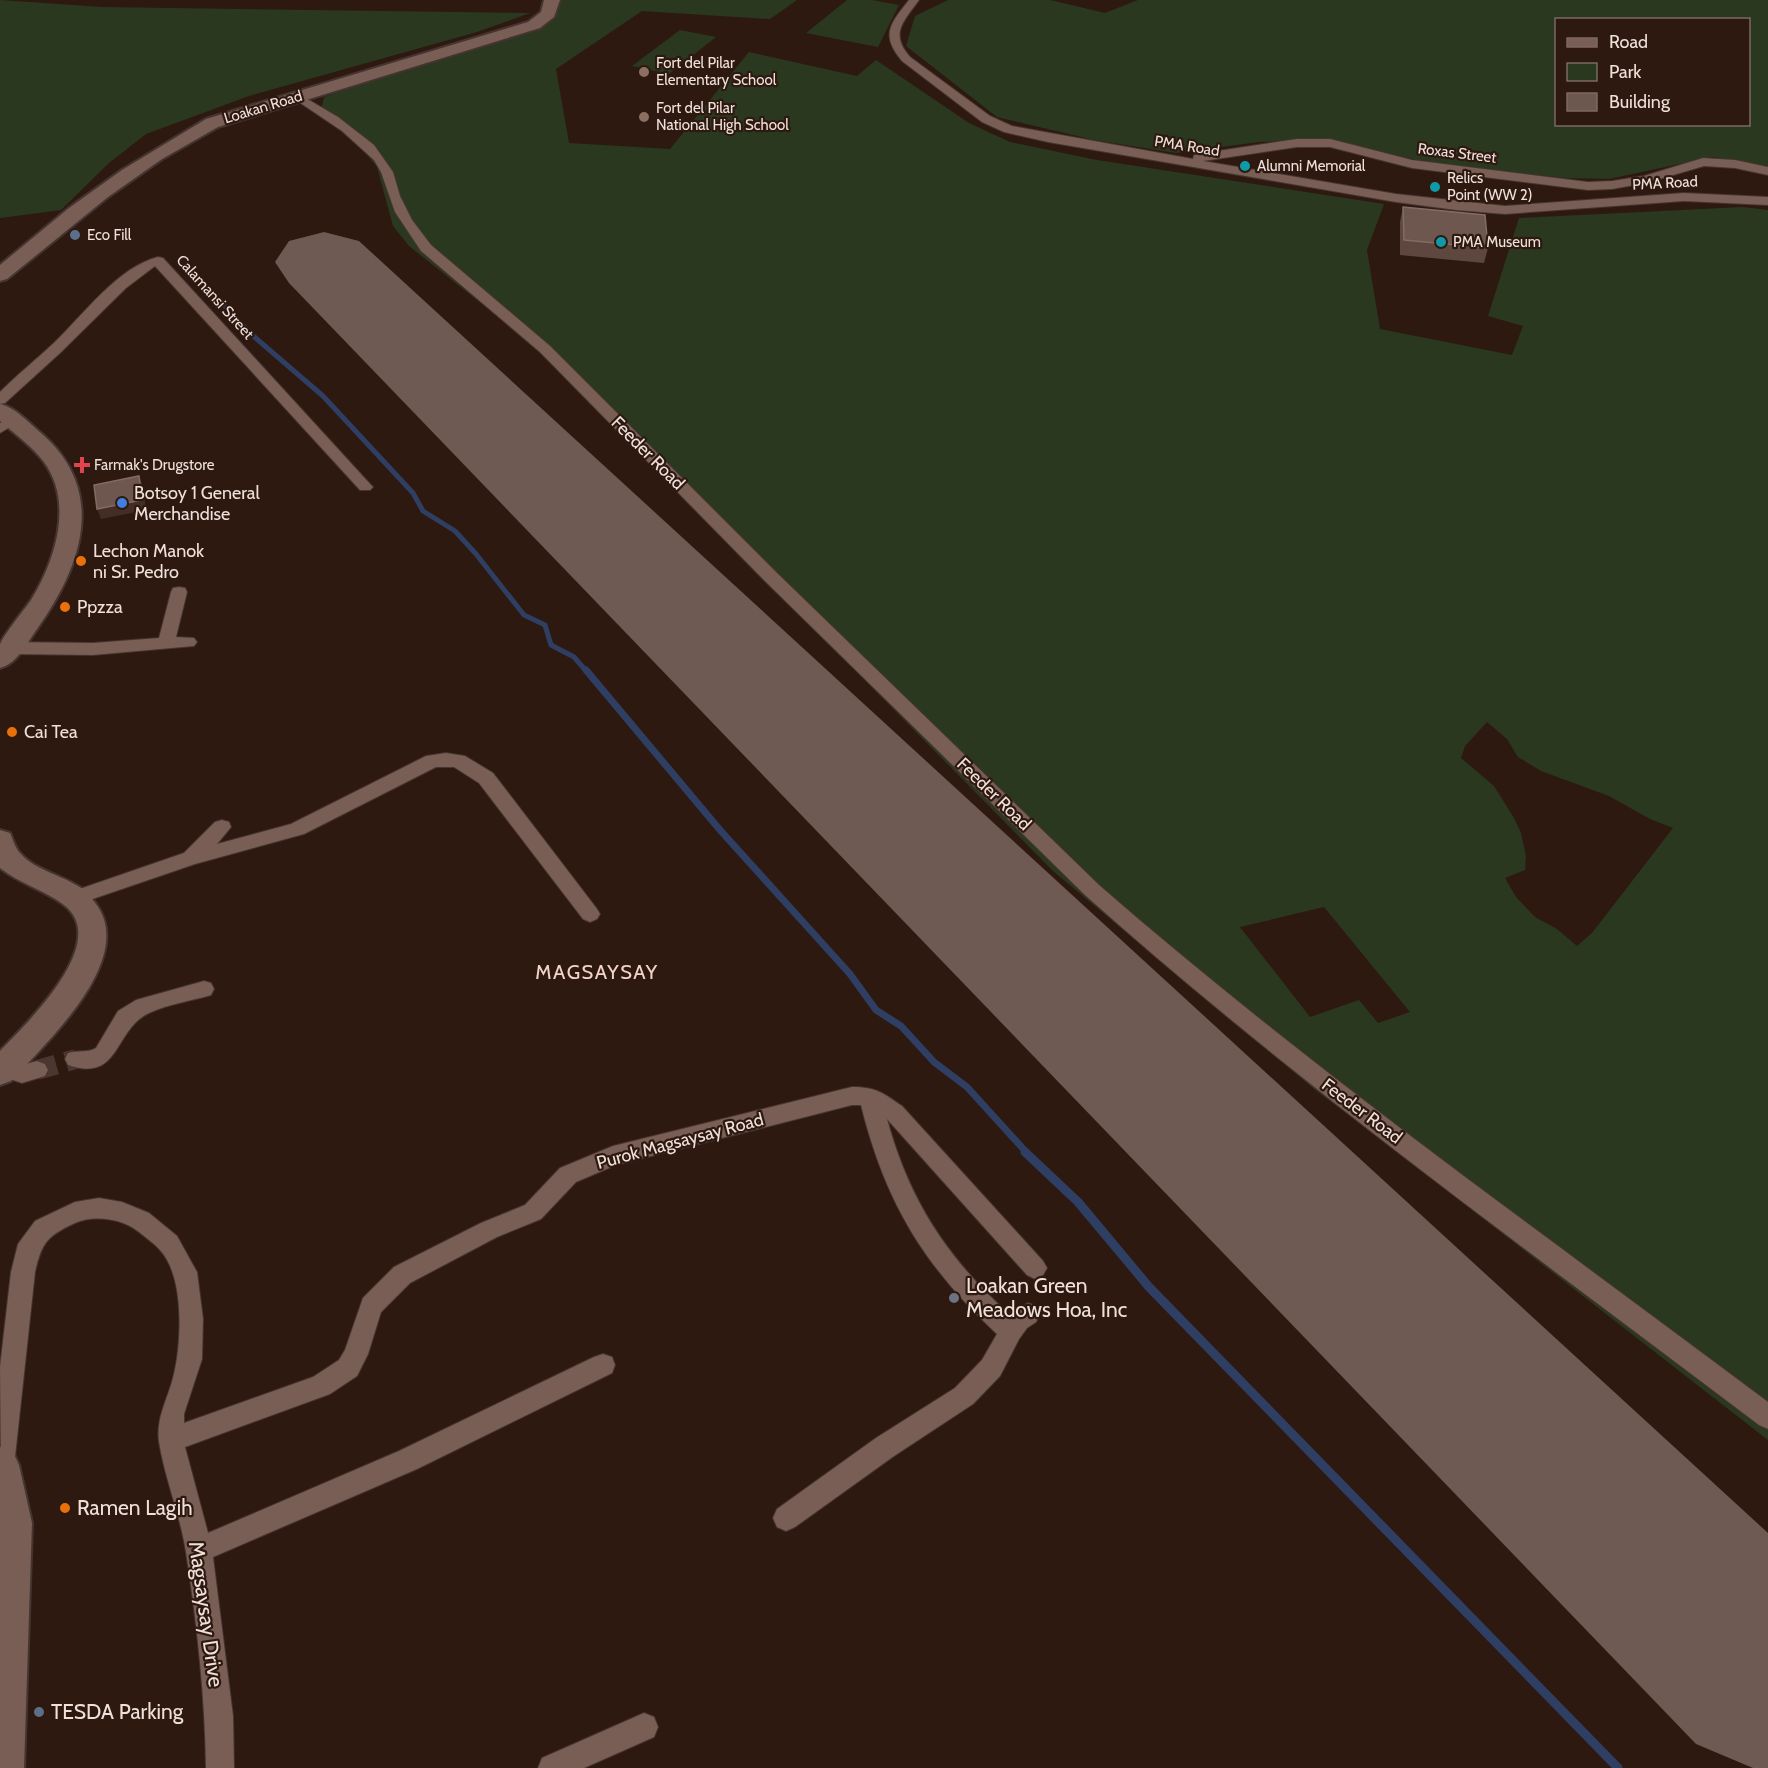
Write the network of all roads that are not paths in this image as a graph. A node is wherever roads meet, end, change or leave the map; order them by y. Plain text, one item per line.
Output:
1 (552, 0) edge
2 (914, 0) edge
3 (297, 96) junction
4 (1178, 161) junction
5 (1768, 171) edge
6 (1768, 201) edge
7 (0, 275) edge
8 (0, 400) edge
9 (4, 420) edge
10 (365, 487) dead end
11 (179, 592) dead end
12 (188, 642) dead end
13 (166, 644) junction
14 (5, 654) edge
15 (222, 827) dead end
16 (0, 840) edge
17 (191, 858) junction
18 (75, 898) junction
19 (590, 914) dead end
20 (204, 989) dead end
21 (76, 1059) tunnel mouth
22 (37, 1070) tunnel mouth
23 (3, 1071) edge
24 (870, 1096) junction
25 (1035, 1268) dead end
26 (603, 1365) dead end
27 (1768, 1417) edge
28 (171, 1440) junction
29 (1, 1466) edge
30 (786, 1518) dead end
31 (199, 1551) junction
32 (644, 1726) dead end
33 (3, 1768) edge
34 (220, 1768) edge
35 (552, 1768) edge

1 - 3 main road, Loakan Road
2 - 4 street, PMA Road
3 - 7 main road, Loakan Road
3 - 27 street, Feeder Road
4 - 5 street, Roxas Street
4 - 6 street, PMA Road
8 - 10 street, Calamansi Street
9 - 14 main road
11 - 13 street
12 - 13 street
13 - 14 street
15 - 17 street
16 - 18 main road
17 - 18 street
17 - 19 street
18 - 23 main road
20 - 21 street
22 - 23 street
24 - 25 street
24 - 28 street, Purok Magsaysay Road
24 - 30 street
26 - 31 street
28 - 29 street, Magsaysay Drive
28 - 31 street, Magsaysay Drive
29 - 33 main road
31 - 34 street, Magsaysay Drive
32 - 35 street

